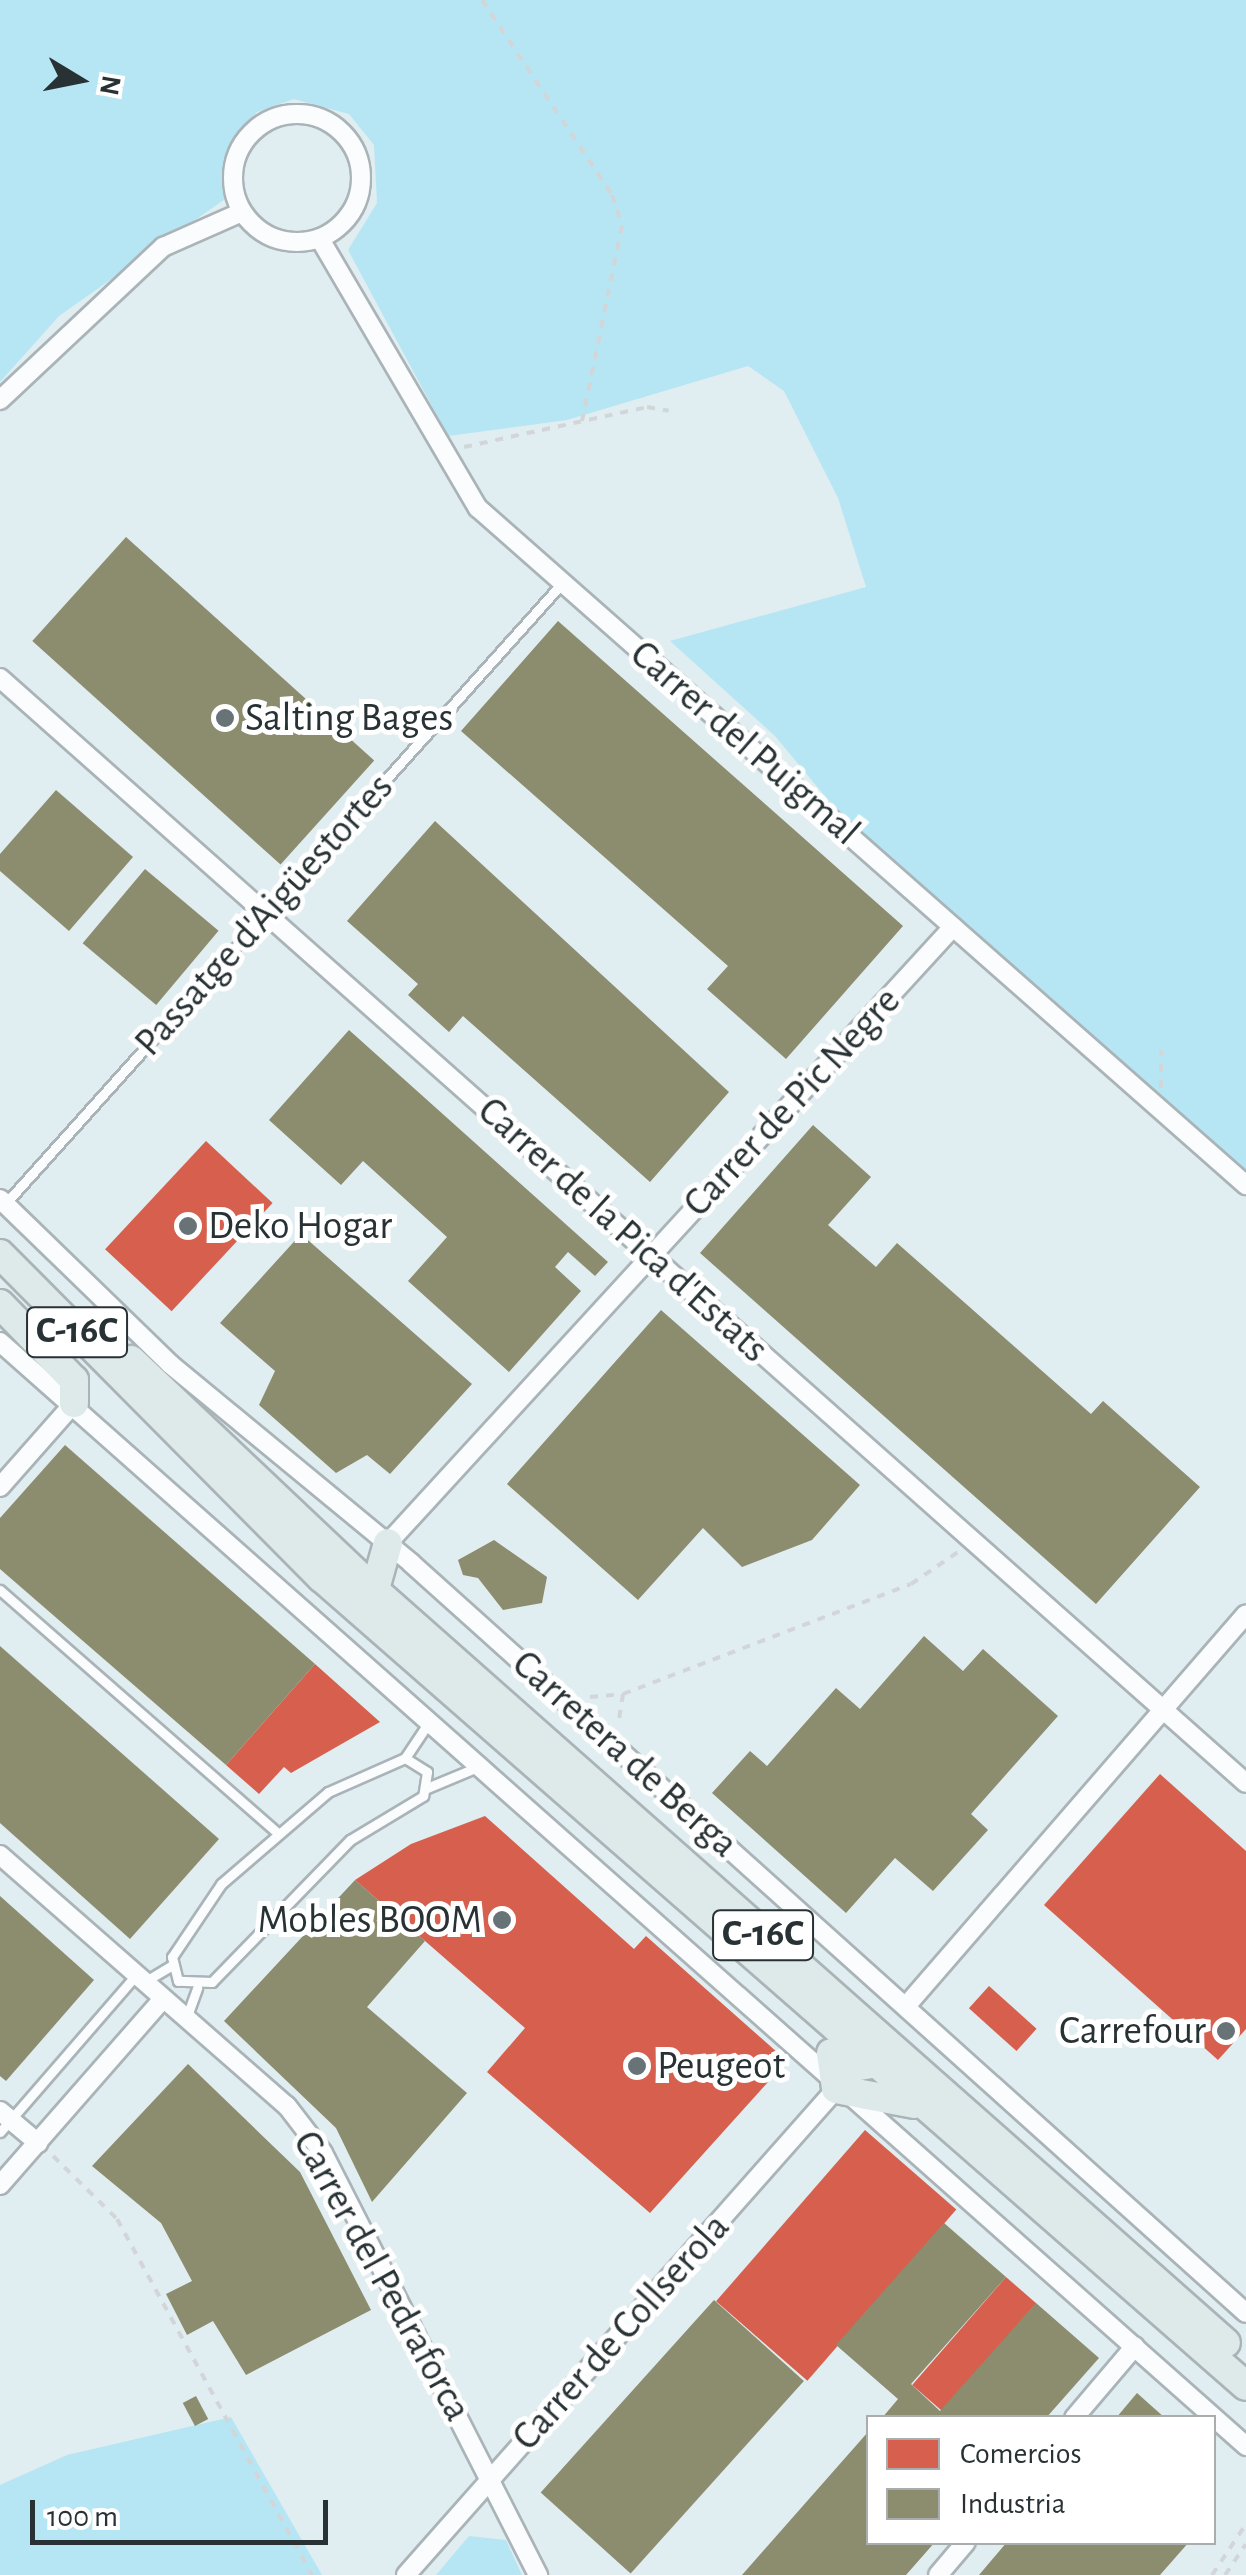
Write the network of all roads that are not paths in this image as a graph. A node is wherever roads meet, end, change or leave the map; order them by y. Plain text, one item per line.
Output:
1 (242, 212) junction
2 (320, 239) junction
3 (0, 400) edge
4 (563, 582) junction
5 (0, 678) edge
6 (265, 913) junction
7 (953, 927) junction
8 (1246, 1185) edge
9 (2, 1211) edge
10 (0, 1254) edge
11 (650, 1255) junction
12 (0, 1272) edge
13 (0, 1304) edge
14 (0, 1342) edge
15 (74, 1403) junction
16 (154, 1409) junction
17 (0, 1487) edge
18 (285, 1503) junction
19 (388, 1543) junction
20 (371, 1587) junction
21 (0, 1590) edge
22 (1246, 1614) edge
23 (1163, 1708) junction
24 (488, 1718) junction
25 (430, 1719) junction
26 (405, 1758) junction
27 (482, 1766) junction
28 (1246, 1783) edge
29 (427, 1788) junction
30 (276, 1832) junction
31 (0, 1854) edge
32 (770, 1941) junction
33 (171, 1966) junction
34 (140, 1978) junction
35 (784, 1986) junction
36 (197, 1988) junction
37 (163, 1998) junction
38 (907, 2005) junction
39 (186, 2018) junction
40 (873, 2062) junction
41 (836, 2080) junction
42 (867, 2091) junction
43 (916, 2104) junction
44 (4, 2121) edge
45 (38, 2143) junction
46 (0, 2185) edge
47 (1084, 2218) junction
48 (1246, 2313) edge
49 (1135, 2346) junction
50 (1246, 2361) edge
51 (1246, 2386) edge
52 (1077, 2415) edge
53 (1212, 2415) edge
54 (1216, 2419) edge
55 (1246, 2446) edge
56 (492, 2479) junction
57 (963, 2545) edge
58 (406, 2575) edge
59 (538, 2575) edge
60 (938, 2575) edge

1 - 2 street
1 - 2 street
1 - 3 street
2 - 4 street, Carrer del Puigmal
4 - 6 lane, Passatge d'Aigüestortes
4 - 7 street, Carrer del Puigmal
5 - 6 street, Carrer de la Pica d'Estats
6 - 9 lane, Passatge d'Aigüestortes
6 - 11 street, Carrer de la Pica d'Estats
7 - 8 street, Carrer del Puigmal
7 - 11 street, Carrer de Pic Negre
9 - 18 main road, C-16C
9 - 19 street, Carretera de Berga
10 - 16 main road, C-16C
11 - 19 street, Carrer de Pic Negre
11 - 23 street, Carrer de la Pica d'Estats
12 - 16 main road
13 - 15 main road
14 - 15 street
15 - 17 street
15 - 25 street
16 - 24 main road, C-16C
18 - 19 main road
18 - 20 main road, C-16C
19 - 20 main road
19 - 38 street, Carretera de Berga
20 - 24 main road
20 - 32 main road, C-16C
21 - 30 lane
22 - 23 street
23 - 28 street, Carrer de la Pica d'Estats
23 - 38 street
24 - 35 main road, C-16C
25 - 26 lane
25 - 27 street
26 - 29 lane
26 - 30 lane
27 - 29 lane
27 - 41 street
29 - 36 lane
30 - 33 lane
31 - 34 street, Carrer del Pedraforca
32 - 40 main road
32 - 47 main road, C-16C
33 - 34 lane
33 - 36 lane
34 - 37 street, Carrer del Pedraforca
34 - 44 lane
35 - 40 main road, C-16C
35 - 41 main road
36 - 39 lane
37 - 39 street, Carrer del Pedraforca
37 - 45 street
38 - 48 street, Carretera de Berga
39 - 56 street, Carrer del Pedraforca
40 - 41 main road
40 - 42 main road
40 - 43 main road, C-16C
40 - 47 main road
41 - 42 main road
41 - 49 street
41 - 56 street, Carrer de Collserola
42 - 43 main road
43 - 51 main road, C-16C
44 - 45 street
45 - 46 street
47 - 50 main road, C-16C
49 - 52 street
49 - 53 street
54 - 55 street
56 - 58 street, Carrer de Collserola
56 - 59 street, Carrer del Pedraforca
57 - 60 street

